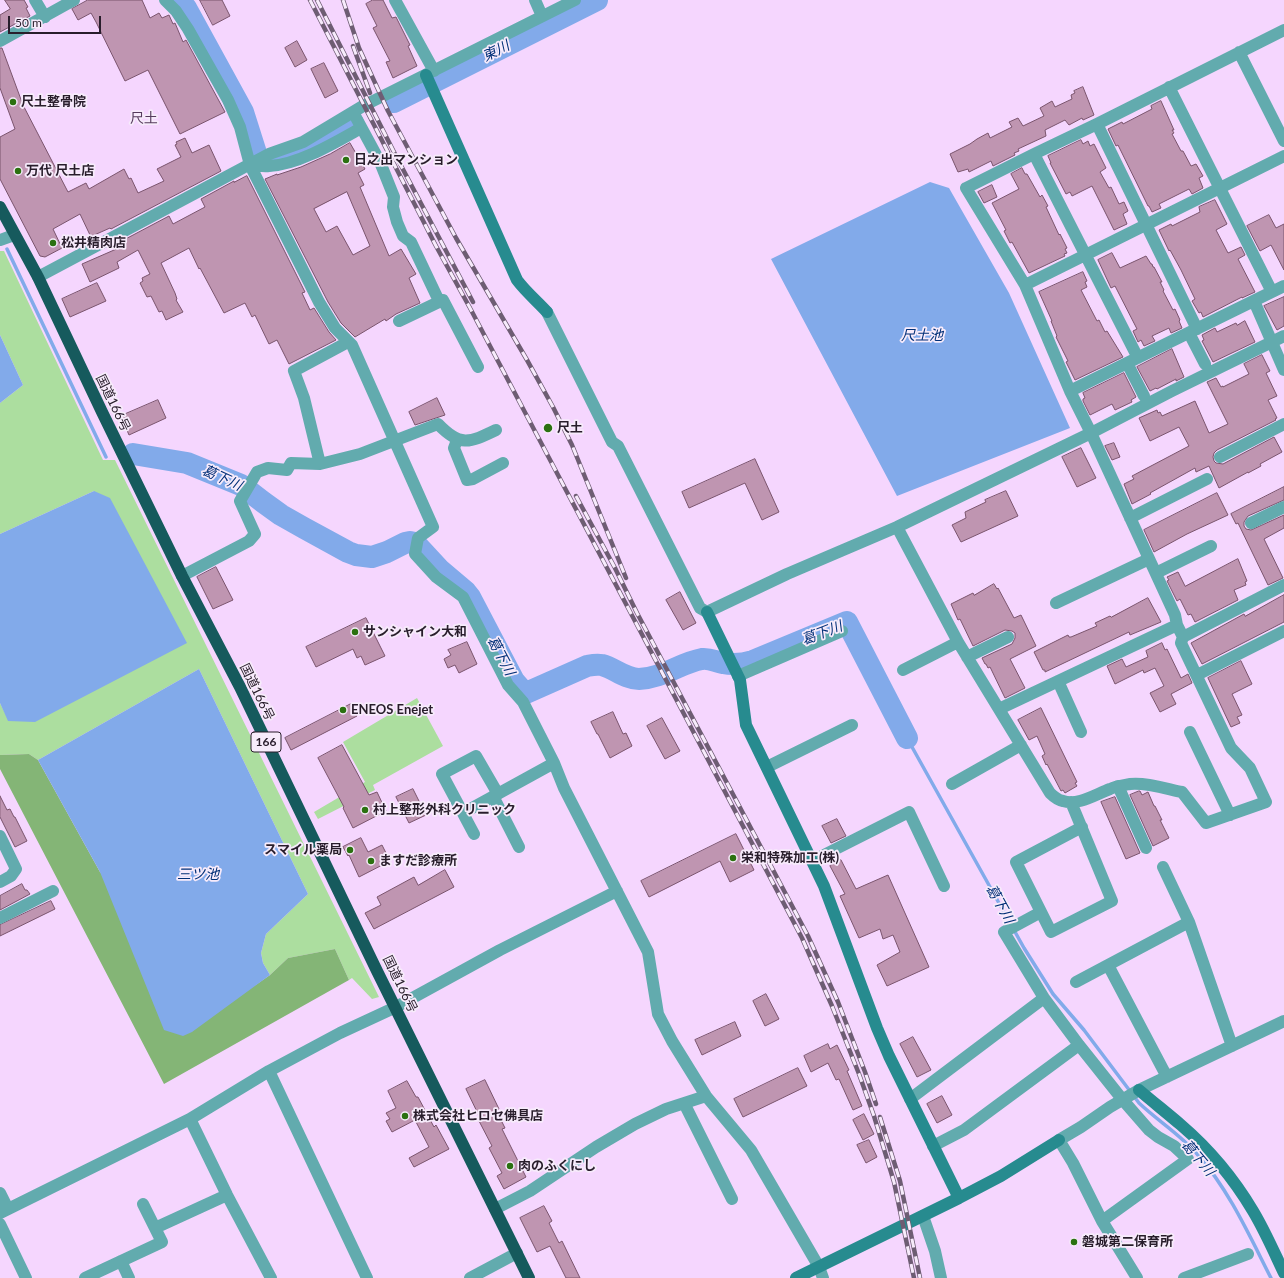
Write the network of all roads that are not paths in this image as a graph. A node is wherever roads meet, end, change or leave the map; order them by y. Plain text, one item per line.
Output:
1 (35, 0) edge
2 (74, 0) edge
3 (165, 0) edge
4 (395, 0) edge
5 (535, 0) edge
6 (575, 0) edge
7 (542, 16) junction
8 (45, 17) junction
9 (1284, 30) edge
10 (0, 42) edge
11 (1239, 52) junction
12 (429, 77) junction
13 (1169, 87) junction
14 (354, 112) junction
15 (1097, 124) junction
16 (361, 128) junction
17 (1284, 141) edge
18 (1034, 154) junction
19 (1284, 156) edge
20 (250, 164) junction
21 (1219, 188) junction
22 (0, 207) edge
23 (1146, 224) junction
24 (14, 235) junction
25 (0, 240) edge
26 (1085, 255) junction
27 (38, 276) junction
28 (1025, 285) junction
29 (1284, 286) edge
30 (1272, 292) junction
31 (439, 301) junction
32 (1254, 301) junction
33 (399, 321) dead end
34 (1193, 331) junction
35 (1284, 336) edge
36 (1272, 341) junction
37 (348, 342) junction
38 (1133, 361) junction
39 (1205, 364) dead end
40 (478, 367) dead end
41 (1284, 370) edge
42 (1070, 391) junction
43 (1144, 396) dead end
44 (1284, 424) edge
45 (496, 430) dead end
46 (1091, 433) junction
47 (457, 440) junction
48 (394, 441) junction
49 (1220, 457) dead end
50 (503, 463) dead end
51 (320, 464) junction
52 (1207, 480) dead end
53 (1284, 507) edge
54 (1130, 518) junction
55 (1251, 523) dead end
56 (897, 527) junction
57 (1211, 546) dead end
58 (1149, 559) junction
59 (1156, 573) junction
60 (182, 576) junction
61 (1284, 585) edge
62 (1056, 603) dead end
63 (707, 612) junction
64 (1177, 625) junction
65 (842, 631) dead end
66 (1284, 631) edge
67 (1008, 636) dead end
68 (1183, 637) junction
69 (958, 642) junction
70 (968, 657) junction
71 (903, 670) dead end
72 (1196, 675) junction
73 (738, 676) junction
74 (1058, 681) junction
75 (999, 709) junction
76 (852, 725) dead end
77 (1081, 732) dead end
78 (1190, 732) dead end
79 (1021, 745) junction
80 (554, 764) junction
81 (767, 767) junction
82 (952, 784) dead end
83 (1118, 786) junction
84 (495, 795) junction
85 (1071, 802) junction
86 (463, 813) junction
87 (1230, 815) junction
88 (1082, 827) junction
89 (474, 834) dead end
90 (0, 836) edge
91 (519, 846) dead end
92 (1146, 848) dead end
93 (812, 861) junction
94 (1163, 867) dead end
95 (0, 882) edge
96 (944, 886) dead end
97 (53, 890) dead end
98 (617, 891) junction
99 (1041, 912) junction
100 (0, 918) edge
101 (1189, 922) junction
102 (1108, 965) junction
103 (1076, 982) dead end
104 (1044, 998) junction
105 (396, 1007) junction
106 (1284, 1022) edge
107 (1079, 1045) junction
108 (1232, 1046) junction
109 (269, 1071) junction
110 (1167, 1077) junction
111 (1139, 1090) junction
112 (706, 1096) junction
113 (910, 1099) junction
114 (1122, 1099) junction
115 (684, 1103) junction
116 (190, 1119) junction
117 (1059, 1140) junction
118 (933, 1146) junction
119 (0, 1193) edge
120 (227, 1196) junction
121 (959, 1198) junction
122 (732, 1199) dead end
123 (143, 1204) dead end
124 (495, 1209) junction
125 (4, 1211) edge
126 (923, 1216) junction
127 (1102, 1221) junction
128 (0, 1224) edge
129 (155, 1228) junction
130 (517, 1253) junction
131 (1248, 1254) dead end
132 (121, 1261) junction
133 (821, 1272) edge
134 (1284, 1273) edge
135 (26, 1278) edge
136 (86, 1278) edge
137 (130, 1278) edge
138 (271, 1278) edge
139 (367, 1278) edge
140 (470, 1278) edge
141 (529, 1278) edge
142 (796, 1278) edge
143 (941, 1278) edge
144 (1137, 1278) edge
145 (1184, 1278) edge

1 - 8 street
2 - 8 street
3 - 20 street
4 - 12 street
5 - 7 street
6 - 7 street
7 - 12 street
8 - 10 street
9 - 11 street
11 - 13 street
11 - 17 street
12 - 14 street
12 - 63 street
13 - 15 street
13 - 21 street
14 - 16 street
14 - 20 street
15 - 18 street
15 - 23 street
16 - 20 street
16 - 31 street
18 - 26 street
18 - 28 street
19 - 21 street
20 - 27 street
20 - 37 street
21 - 23 street
21 - 30 street
22 - 24 highway, 国道166号 / 166
23 - 26 street
23 - 34 street
24 - 25 street
24 - 27 highway, 国道166号 / 166
26 - 28 street
26 - 38 street
27 - 60 highway, 国道166号 / 166
28 - 42 street
29 - 30 street
30 - 32 street
31 - 33 street
31 - 40 street
32 - 34 street
32 - 36 street
34 - 38 street
34 - 39 street
35 - 36 street
36 - 41 street
36 - 46 street
37 - 48 street
37 - 51 street
38 - 42 street
38 - 43 street
42 - 46 street
44 - 49 street
45 - 47 street
46 - 54 street
46 - 56 street
47 - 48 street
47 - 50 street
48 - 51 street
48 - 80 street
51 - 60 street
52 - 54 street
53 - 55 street
54 - 58 street
56 - 63 street
56 - 69 street
57 - 59 street
58 - 59 street
58 - 62 street
59 - 64 street
60 - 105 highway, 国道166号 / 166
61 - 68 street
63 - 73 street
64 - 68 street
64 - 74 street
65 - 73 street
66 - 72 street
67 - 70 street
68 - 72 street
69 - 70 street
69 - 71 street
70 - 75 street
72 - 87 street
73 - 81 street
74 - 75 street
74 - 77 street
75 - 79 street
76 - 81 street
78 - 87 street
79 - 82 street
79 - 85 street
80 - 84 street
80 - 98 street
81 - 93 street
83 - 85 street
83 - 87 street
83 - 92 street
84 - 86 street
84 - 86 street
84 - 91 street
85 - 88 street
86 - 89 street
88 - 99 street
88 - 99 street
90 - 95 street
93 - 96 street
93 - 113 street
94 - 101 street
97 - 100 street
98 - 105 street
98 - 112 street
99 - 104 street
101 - 102 street
101 - 108 street
102 - 103 street
102 - 110 street
104 - 107 street
104 - 113 street
105 - 109 street
105 - 124 highway, 国道166号 / 166
106 - 108 street
107 - 114 street
107 - 118 street
108 - 110 street
109 - 116 street
109 - 139 street
110 - 111 street
111 - 114 street
111 - 134 street
112 - 115 street
112 - 133 street
113 - 118 street
114 - 117 street
114 - 127 street
115 - 122 street
115 - 124 street
116 - 120 street
116 - 125 street
117 - 121 street
117 - 127 street
118 - 121 street
119 - 125 street
120 - 129 street
120 - 138 street
121 - 126 street
123 - 129 street
124 - 130 highway, 国道166号 / 166
126 - 133 street
126 - 143 street
127 - 144 street
128 - 135 street
129 - 132 street
130 - 140 street
130 - 141 highway, 国道166号 / 166
131 - 145 street
132 - 136 street
132 - 137 street
133 - 142 street

